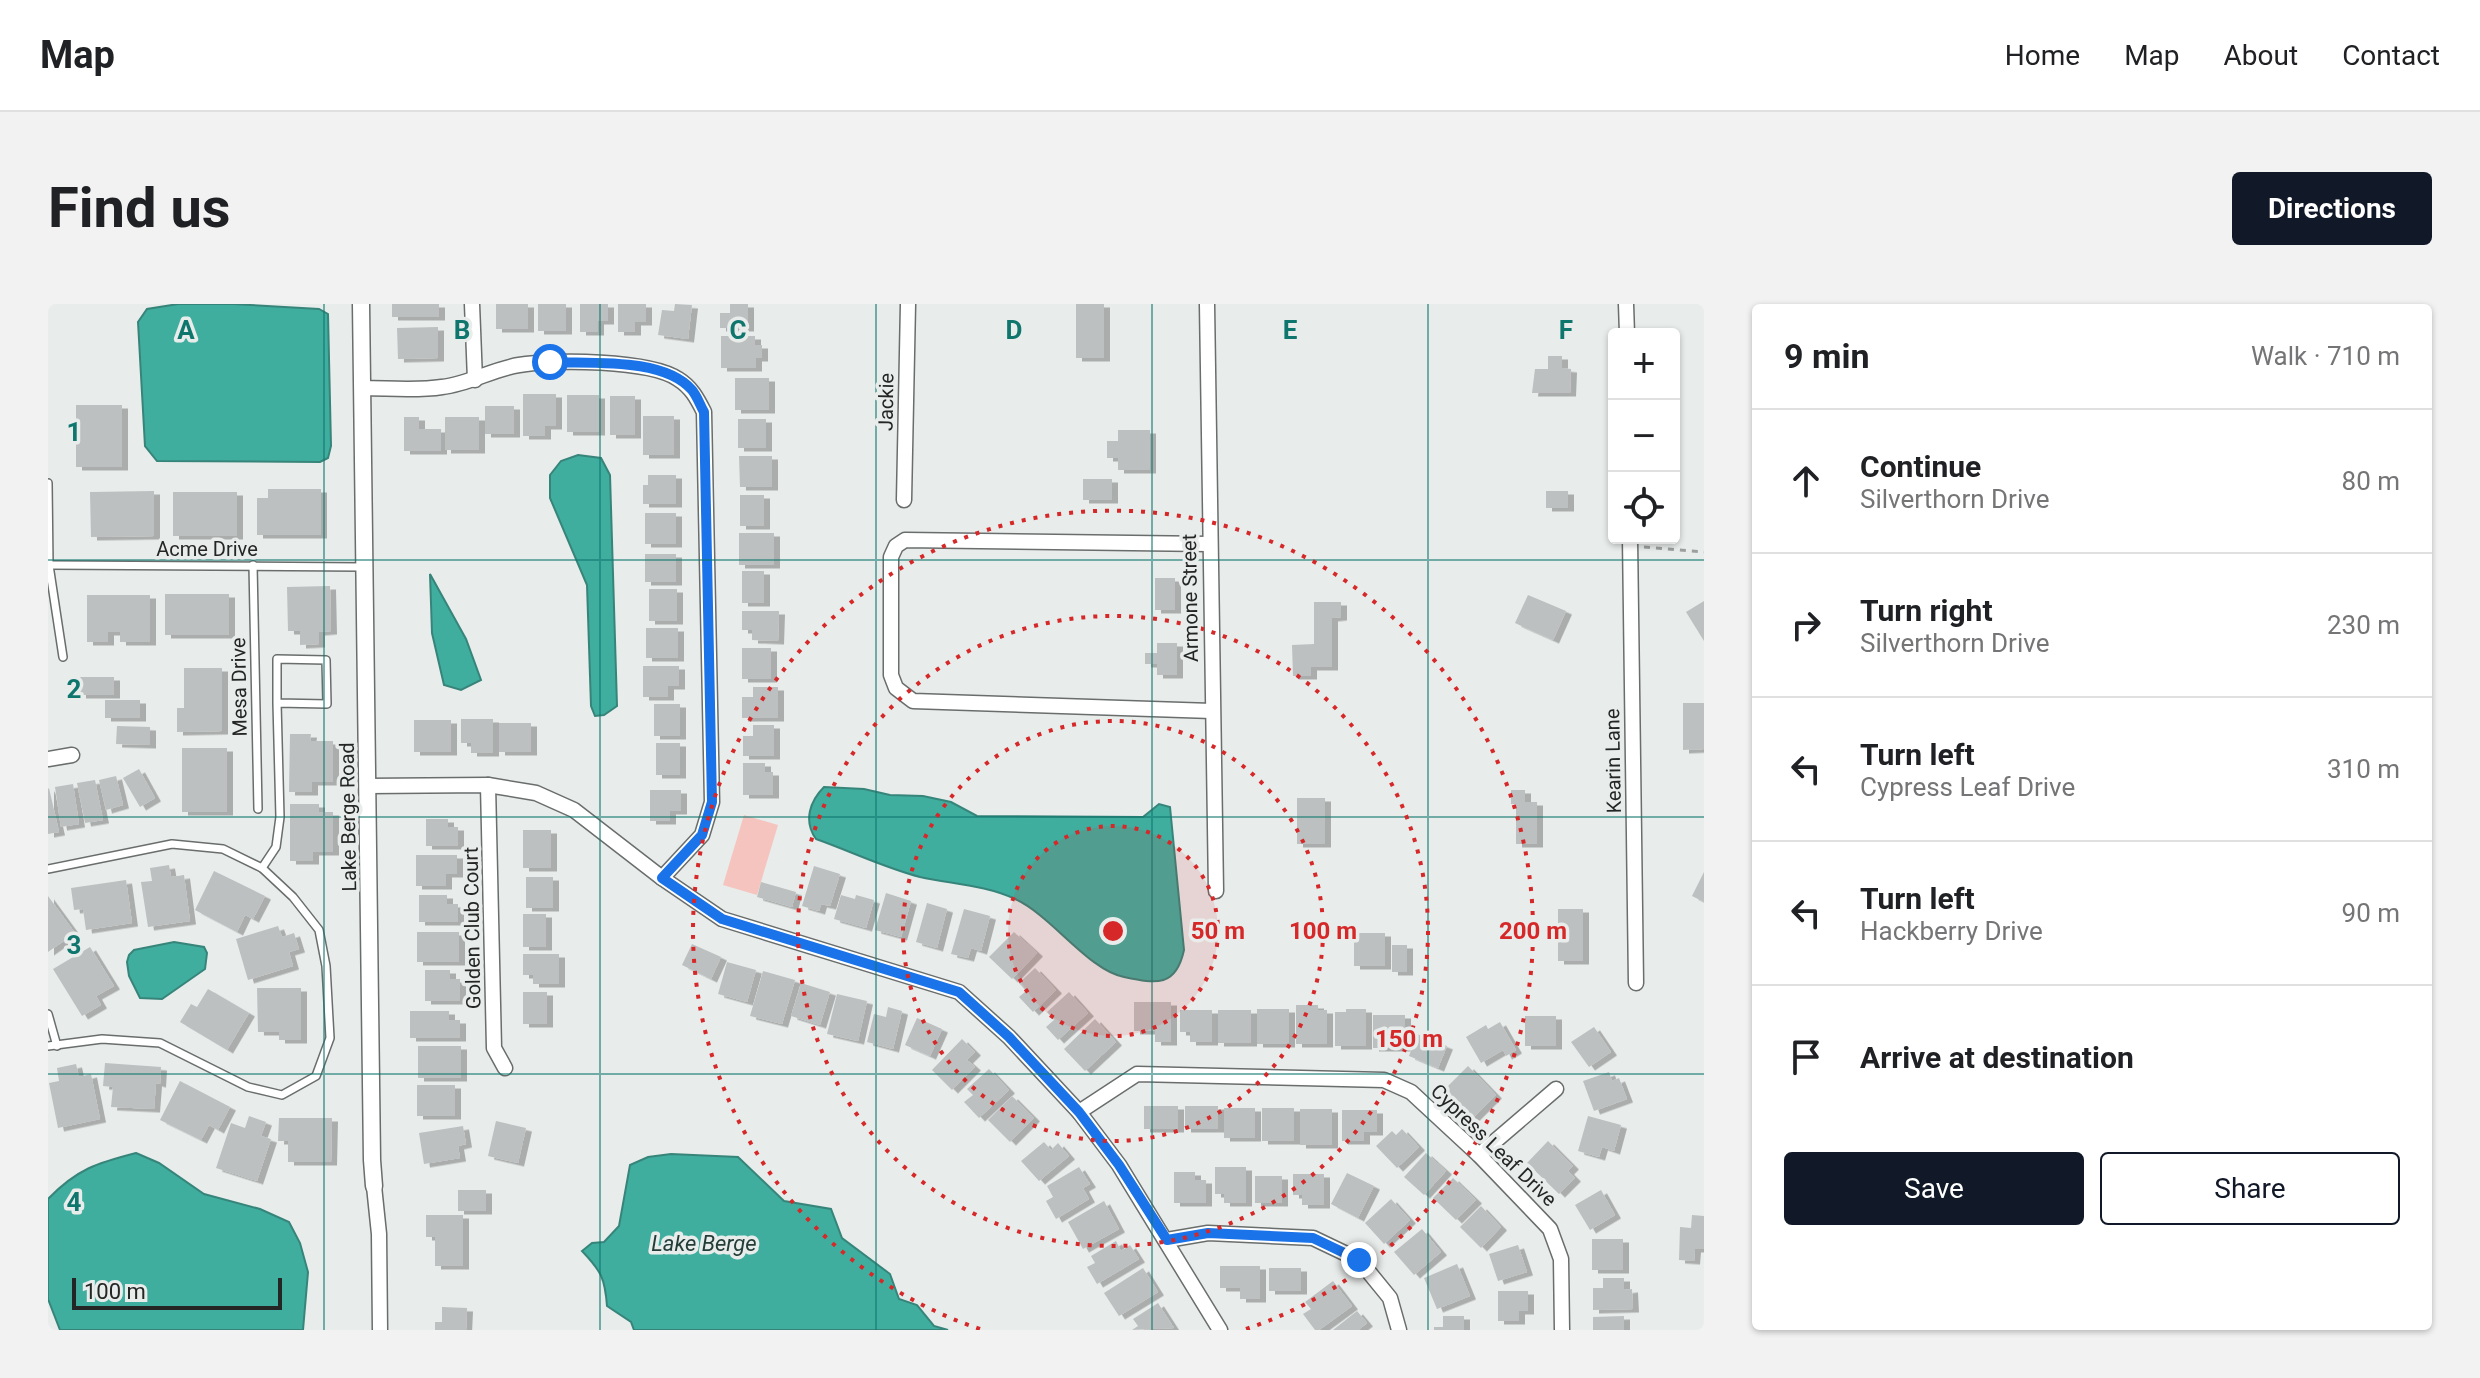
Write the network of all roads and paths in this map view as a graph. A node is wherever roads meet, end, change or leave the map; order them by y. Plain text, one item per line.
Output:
1 (361, 304) edge
2 (472, 304) edge
3 (908, 304) edge
4 (1207, 304) edge
5 (1626, 304) edge
6 (1627, 328) edge
7 (475, 380) junction
8 (362, 388) junction
9 (48, 483) edge
10 (904, 500) dead end
11 (1209, 544) junction
12 (1630, 544) edge
13 (1645, 544) edge
14 (1704, 552) edge
15 (49, 565) edge
16 (253, 565) junction
17 (365, 568) junction
18 (63, 657) dead end
19 (277, 703) junction
20 (1212, 711) junction
21 (72, 755) dead end
22 (48, 759) edge
23 (488, 785) junction
24 (367, 786) junction
25 (258, 809) dead end
26 (262, 868) junction
27 (48, 869) edge
28 (662, 878) junction
29 (1216, 891) dead end
30 (1636, 983) dead end
31 (48, 1014) edge
32 (52, 1046) edge
33 (505, 1068) dead end
34 (1556, 1089) dead end
35 (1079, 1112) junction
36 (1479, 1155) junction
37 (374, 1186) joint
38 (1167, 1240) junction
39 (380, 1330) edge
40 (1220, 1330) edge
41 (1399, 1330) edge
42 (1562, 1330) edge

1 - 8 street, Lake Berge Road
2 - 7 street
3 - 10 street, Jackie
4 - 11 street, Armone Street
5 - 6 street
7 - 8 street
7 - 28 street
8 - 17 street, Lake Berge Road
9 - 15 lane
11 - 20 street, Armone Street
11 - 20 street
12 - 30 street, Kearin Lane
13 - 14 path
15 - 16 lane, Acme Drive
15 - 18 lane
16 - 17 lane, Acme Drive
16 - 25 lane, Mesa Drive
17 - 24 street, Lake Berge Road
19 - 19 lane
19 - 26 lane
20 - 29 street, Armone Street
21 - 22 street
23 - 24 street
23 - 28 street
23 - 33 street, Golden Club Court
24 - 37 street, Lake Berge Road
26 - 27 lane
26 - 32 lane
28 - 35 street
31 - 32 lane
34 - 36 street
35 - 36 street, Cypress Leaf Drive
35 - 38 street
36 - 42 street, Cypress Leaf Drive
37 - 39 street, Lake Berge Road
38 - 40 street
38 - 41 street

